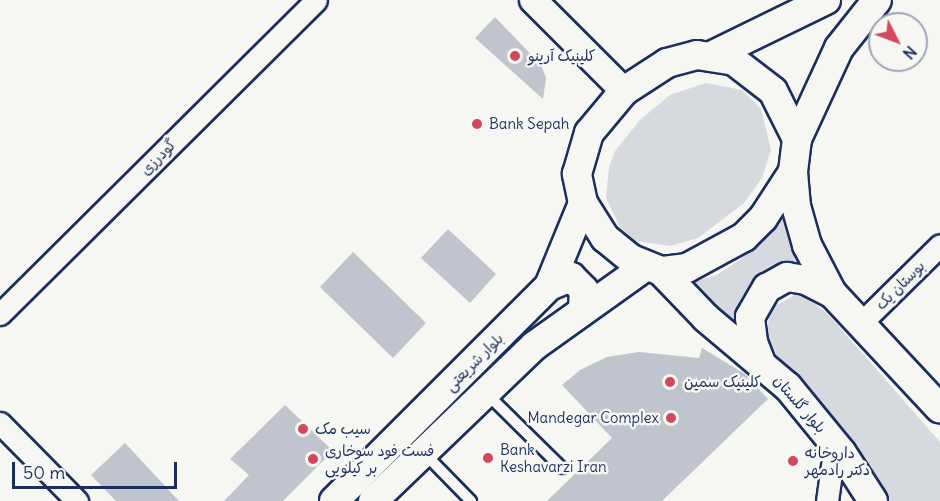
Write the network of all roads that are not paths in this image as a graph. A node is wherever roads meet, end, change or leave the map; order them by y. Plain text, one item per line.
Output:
1 (316, 0) edge
2 (533, 0) edge
3 (877, 0) edge
4 (817, 4) edge
5 (711, 56) junction
6 (624, 91) junction
7 (797, 139) junction
8 (794, 172) junction
9 (583, 203) junction
10 (940, 245) edge
11 (654, 269) junction
12 (549, 286) junction
13 (832, 293) junction
14 (583, 308) junction
15 (0, 314) edge
16 (860, 324) junction
17 (761, 363) junction
18 (484, 391) junction
19 (940, 409) edge
20 (0, 423) edge
21 (835, 444) junction
22 (423, 452) junction
23 (562, 468) dead end
24 (77, 501) edge
25 (334, 501) edge
26 (373, 501) edge
27 (471, 501) edge
28 (826, 501) edge
29 (873, 501) edge

1 - 15 street, گودرزی
2 - 6 street
3 - 7 main road
4 - 5 main road
5 - 6 main road
5 - 7 main road
6 - 9 main road
7 - 8 main road
8 - 11 main road
8 - 13 main road
9 - 11 main road
9 - 12 main road, بلوار شریعتی
10 - 16 street, بوستان یک
11 - 14 main road, بلوار شریعتی
11 - 17 main road, بلوار گلستان
12 - 14 main road
12 - 25 main road, بلوار شریعتی
13 - 16 main road
13 - 17 main road
14 - 18 main road, بلوار شریعتی
16 - 19 main road
17 - 21 main road, بلوار گلستان
18 - 22 main road, بلوار شریعتی
18 - 23 lane
20 - 24 street
21 - 28 street
21 - 29 main road, بلوار گلستان
22 - 26 main road, بلوار شریعتی
22 - 27 lane

